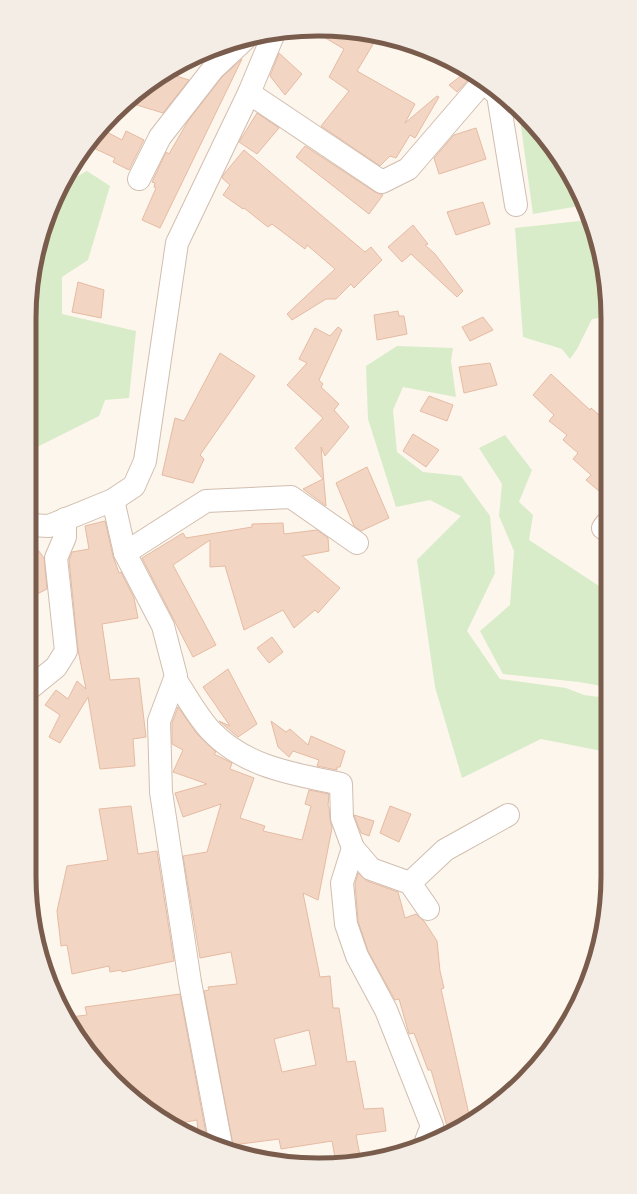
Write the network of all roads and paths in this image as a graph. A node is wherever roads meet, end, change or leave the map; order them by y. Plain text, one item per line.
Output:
1 (271, 40) edge
2 (234, 49) edge
3 (479, 87) edge
4 (249, 93) junction
5 (499, 101) edge
6 (139, 179) dead end
7 (516, 205) dead end
8 (113, 500) junction
9 (66, 519) junction
10 (36, 525) edge
11 (357, 542) dead end
12 (125, 553) junction
13 (175, 679) junction
14 (36, 683) edge
15 (508, 815) dead end
16 (353, 848) junction
17 (410, 883) junction
18 (428, 909) dead end
19 (428, 1135) edge
20 (220, 1140) edge

1 - 4 street
2 - 6 street
3 - 4 street
4 - 8 street
5 - 7 street
8 - 9 street
8 - 12 street
9 - 10 street
9 - 14 street
11 - 12 street
12 - 13 street
13 - 16 street
13 - 20 street
15 - 17 street
16 - 17 street
16 - 19 street
17 - 18 street

